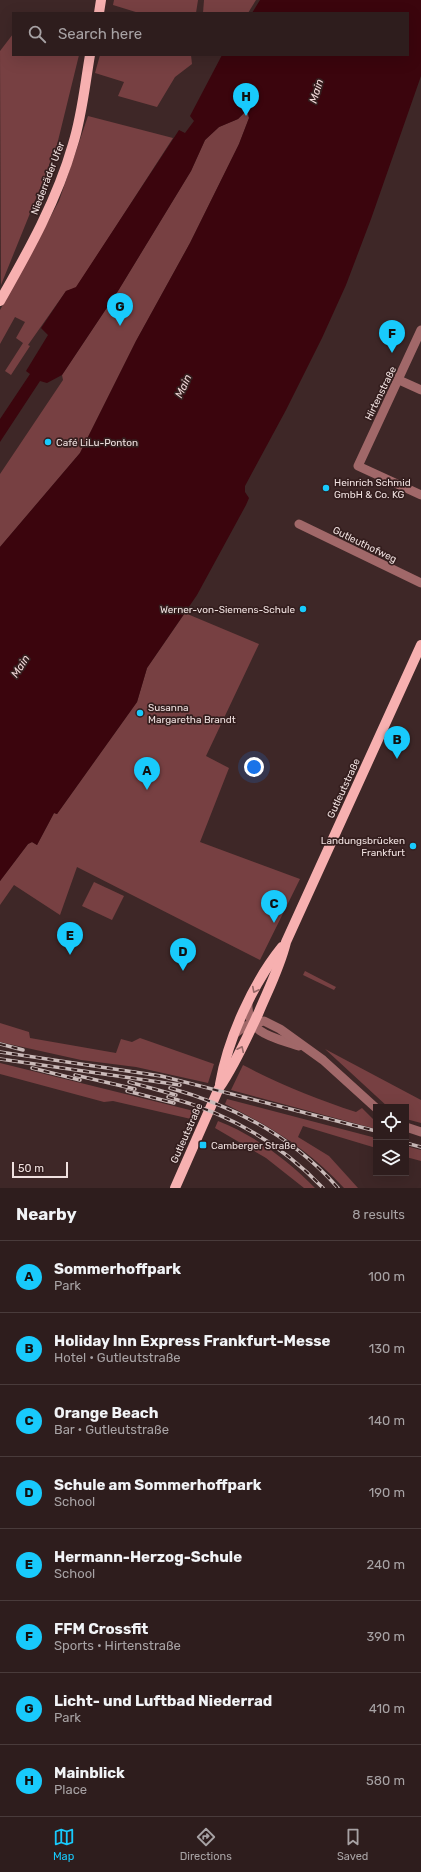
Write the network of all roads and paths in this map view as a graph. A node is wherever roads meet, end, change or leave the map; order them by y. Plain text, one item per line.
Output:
1 (102, 0) edge
2 (99, 12) edge
3 (90, 56) edge
4 (0, 301) edge
5 (421, 330) edge
6 (399, 380) junction
7 (421, 390) edge
8 (421, 495) edge
9 (299, 524) dead end
10 (421, 583) edge
11 (421, 645) edge
12 (286, 942) junction
13 (263, 975) junction
14 (270, 986) junction
15 (248, 1004) junction
16 (258, 1012) junction
17 (264, 1021) junction
18 (253, 1024) junction
19 (260, 1032) junction
20 (234, 1034) junction
21 (248, 1034) junction
22 (308, 1049) junction
23 (219, 1088) junction
24 (373, 1105) edge
25 (409, 1129) edge
26 (421, 1132) edge
27 (175, 1188) edge

1 - 2 main road
3 - 4 main road, Niederräder Ufer
5 - 6 street, Hirtenstraße
6 - 7 street
6 - 8 street, Hirtenstraße
9 - 10 street, Gutleuthofweg
11 - 12 main road, Gutleutstraße
12 - 13 main road, Gutleutstraße
12 - 14 main road, Gutleutstraße
13 - 14 main road
13 -> 15 main road, Gutleutstraße
14 - 16 main road, Gutleutstraße
15 - 18 street
15 - 20 main road, Gutleutstraße
16 - 17 street
16 - 18 main road, Gutleutstraße
17 - 18 street
17 - 22 street
18 - 19 street
18 - 20 street
18 - 21 main road, Gutleutstraße
19 - 21 street
19 - 22 street
20 - 23 main road, Gutleutstraße
23 -> 21 main road, Gutleutstraße
22 - 24 street
23 - 27 main road, Gutleutstraße
25 - 26 street

